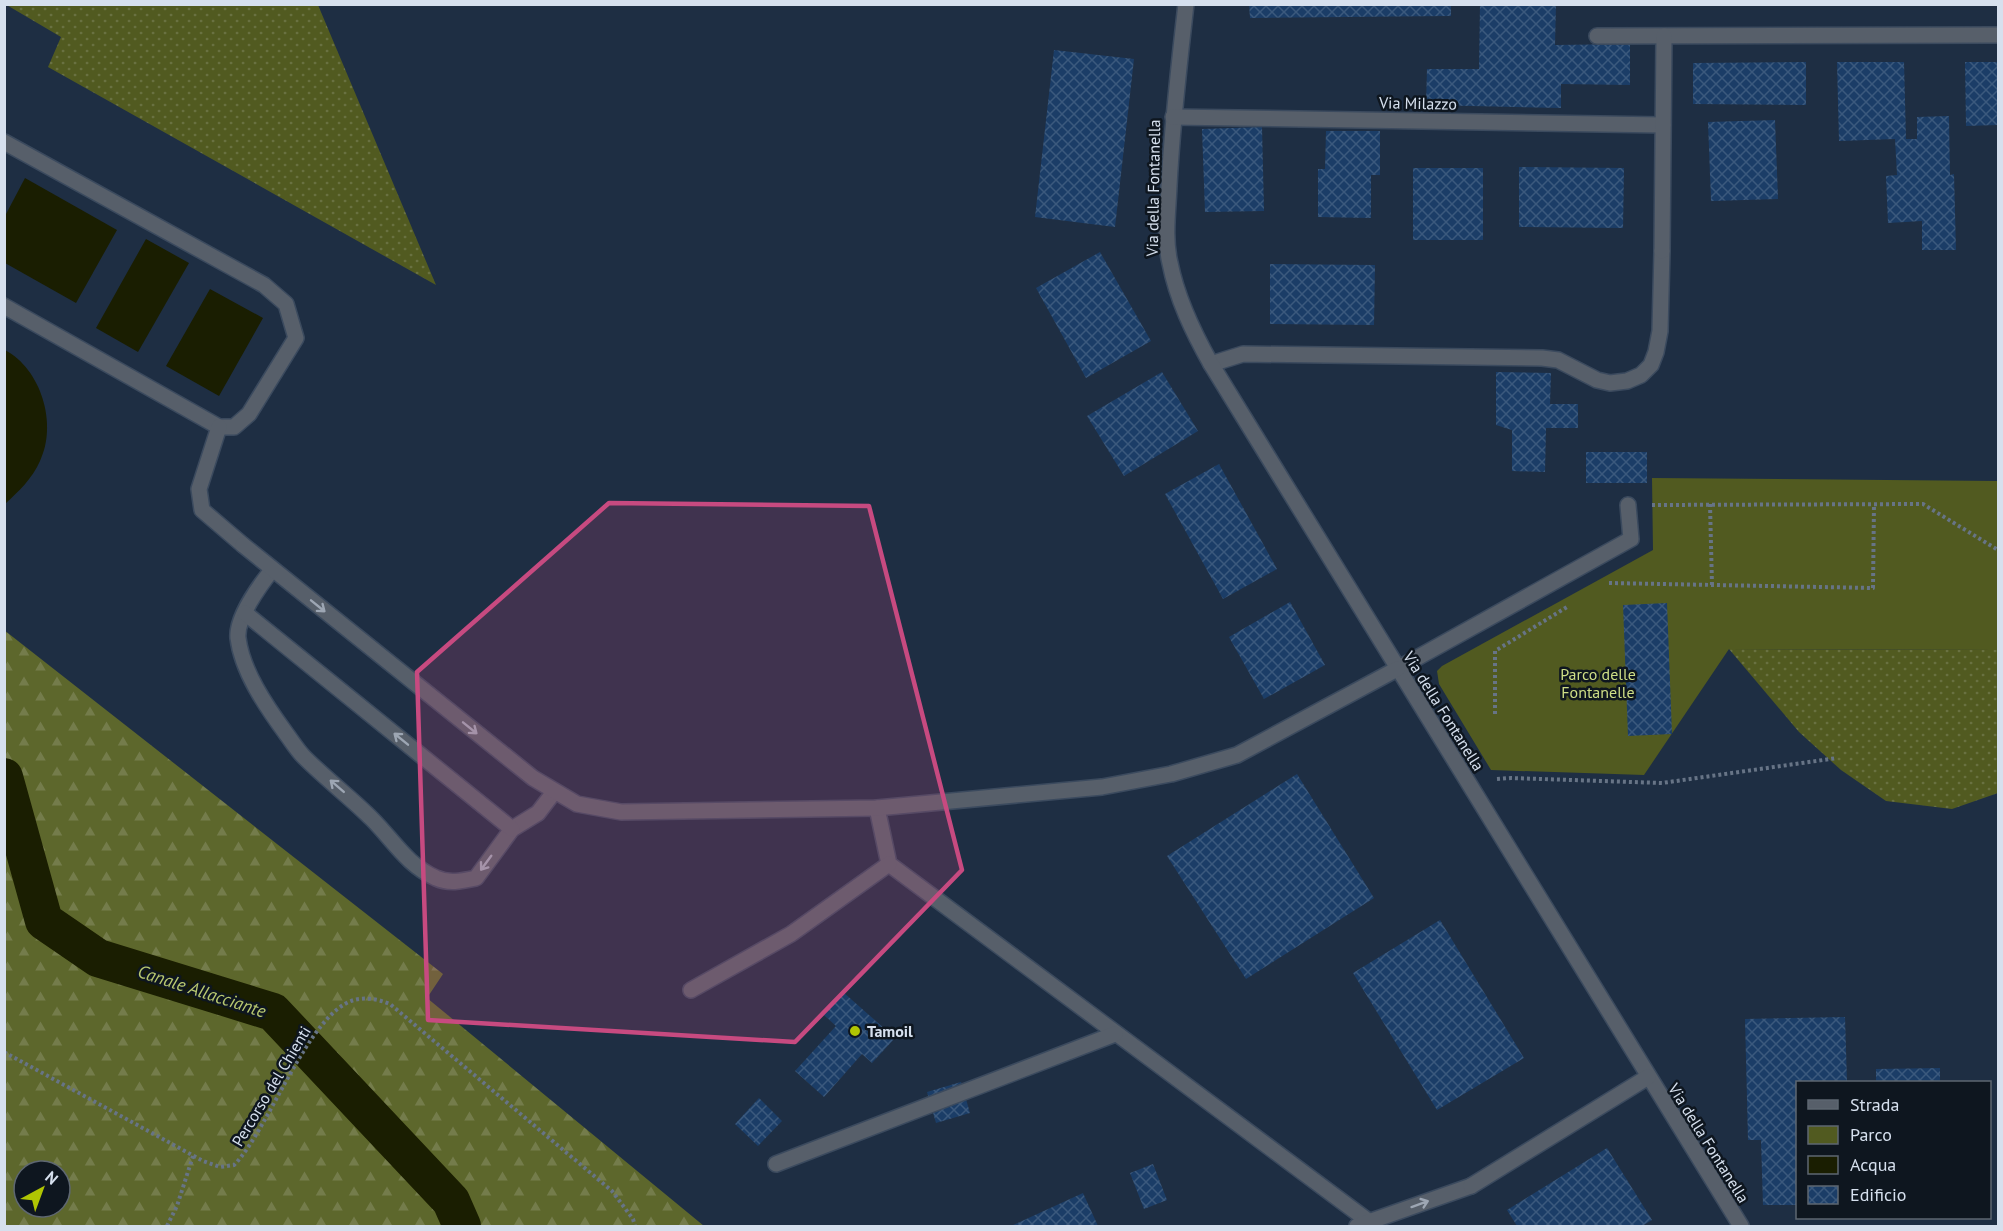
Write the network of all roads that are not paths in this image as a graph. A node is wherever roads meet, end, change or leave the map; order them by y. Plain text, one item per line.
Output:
1 (1186, 4) edge
2 (1998, 35) edge
3 (1597, 36) dead end
4 (1664, 36) junction
5 (1173, 117) junction
6 (1663, 125) junction
7 (4, 142) edge
8 (4, 306) edge
9 (1211, 364) junction
10 (219, 427) junction
11 (1628, 505) dead end
12 (272, 570) junction
13 (245, 613) junction
14 (1397, 669) junction
15 (554, 792) junction
16 (877, 808) junction
17 (512, 829) junction
18 (889, 864) junction
19 (691, 990) dead end
20 (1115, 1034) junction
21 (1647, 1077) junction
22 (776, 1164) dead end
23 (1367, 1225) edge
24 (1741, 1227) edge

1 - 5 street, Via della Fontanella
2 - 4 street
3 - 4 street
4 - 6 street
5 - 6 street, Via Milazzo
5 - 9 street, Via della Fontanella
6 - 9 street
7 - 10 street
8 - 10 street
9 - 14 street, Via della Fontanella
10 - 12 street
11 - 14 street
12 - 13 street
12 -> 15 street
17 -> 13 street
17 -> 13 street
14 - 16 street
14 - 21 street, Via della Fontanella
15 - 16 street
15 - 17 street
16 - 18 street
18 - 19 street
18 - 20 street
20 - 22 street
20 - 23 street
23 -> 21 street, Via della Fontanella
21 - 24 street, Via della Fontanella

